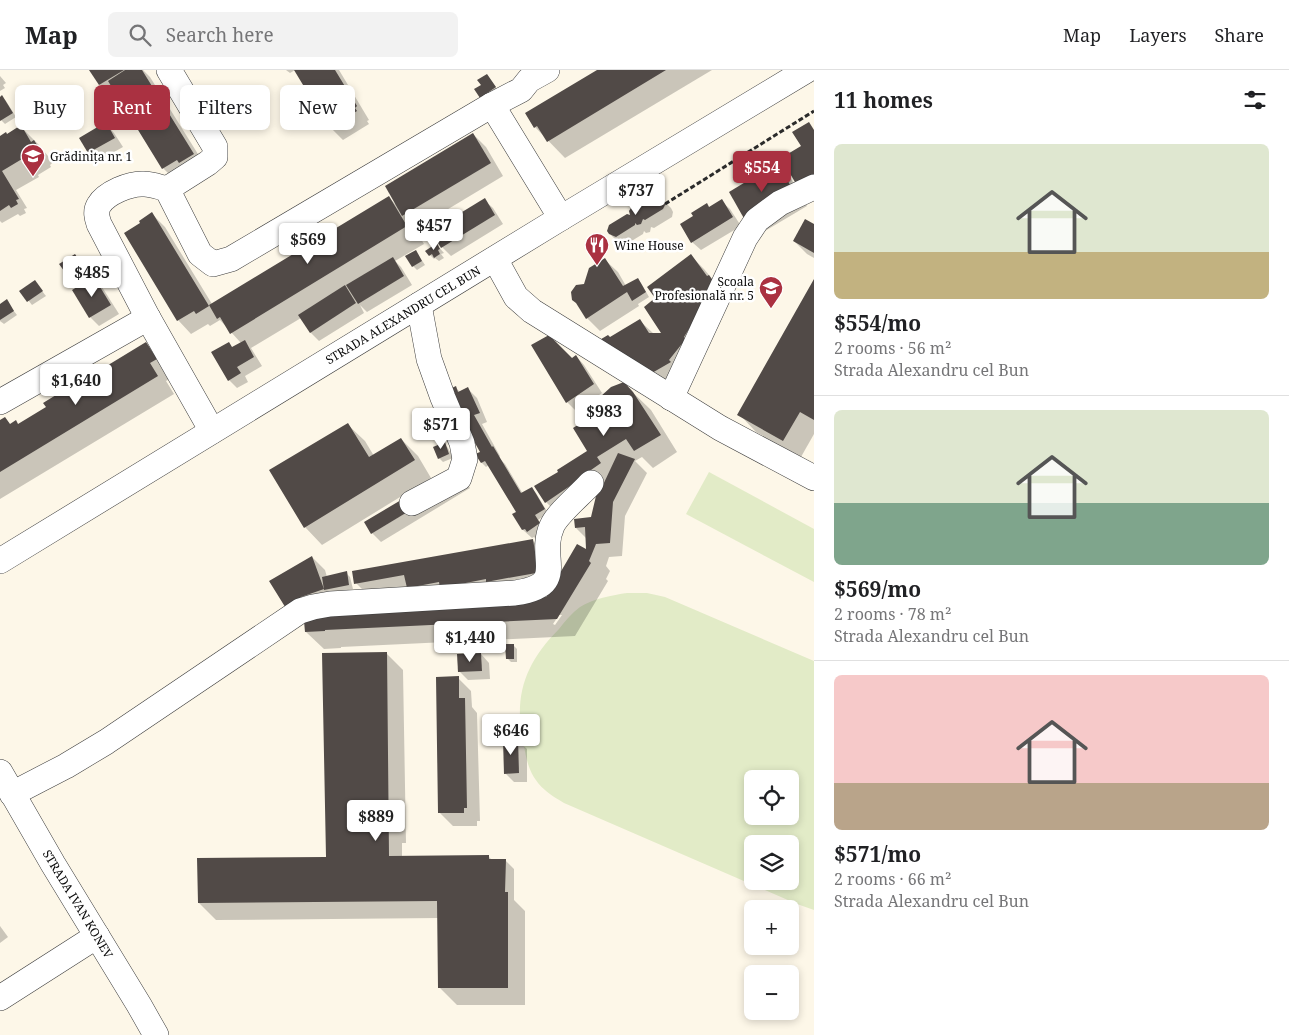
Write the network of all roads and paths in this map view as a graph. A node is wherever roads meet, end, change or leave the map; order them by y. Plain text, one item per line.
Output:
1 (169, 70) edge
2 (535, 73) edge
3 (794, 73) edge
4 (492, 105) junction
5 (814, 111) edge
6 (814, 187) edge
7 (167, 189) junction
8 (664, 204) dead end
9 (561, 218) junction
10 (495, 258) junction
11 (419, 305) junction
12 (148, 318) junction
13 (671, 398) junction
14 (0, 402) edge
15 (212, 431) junction
16 (814, 478) edge
17 (591, 483) dead end
18 (412, 503) dead end
19 (0, 560) edge
20 (5, 784) edge
21 (97, 936) junction
22 (0, 998) edge
23 (156, 1035) edge

1 - 7 street
2 - 4 street
3 - 9 street, STRADA ALEXANDRU CEL BUN
4 - 7 street
4 - 9 street
5 - 8 path
6 - 13 street
7 - 12 street
9 - 10 street, STRADA ALEXANDRU CEL BUN
10 - 11 street, STRADA ALEXANDRU CEL BUN
10 - 13 street
11 - 15 street, STRADA ALEXANDRU CEL BUN
11 - 18 street
12 - 14 street
12 - 15 street
13 - 16 street
15 - 19 street, STRADA ALEXANDRU CEL BUN
17 - 20 street
20 - 21 street, STRADA IVAN KONEV
21 - 22 street
21 - 23 street, STRADA IVAN KONEV

